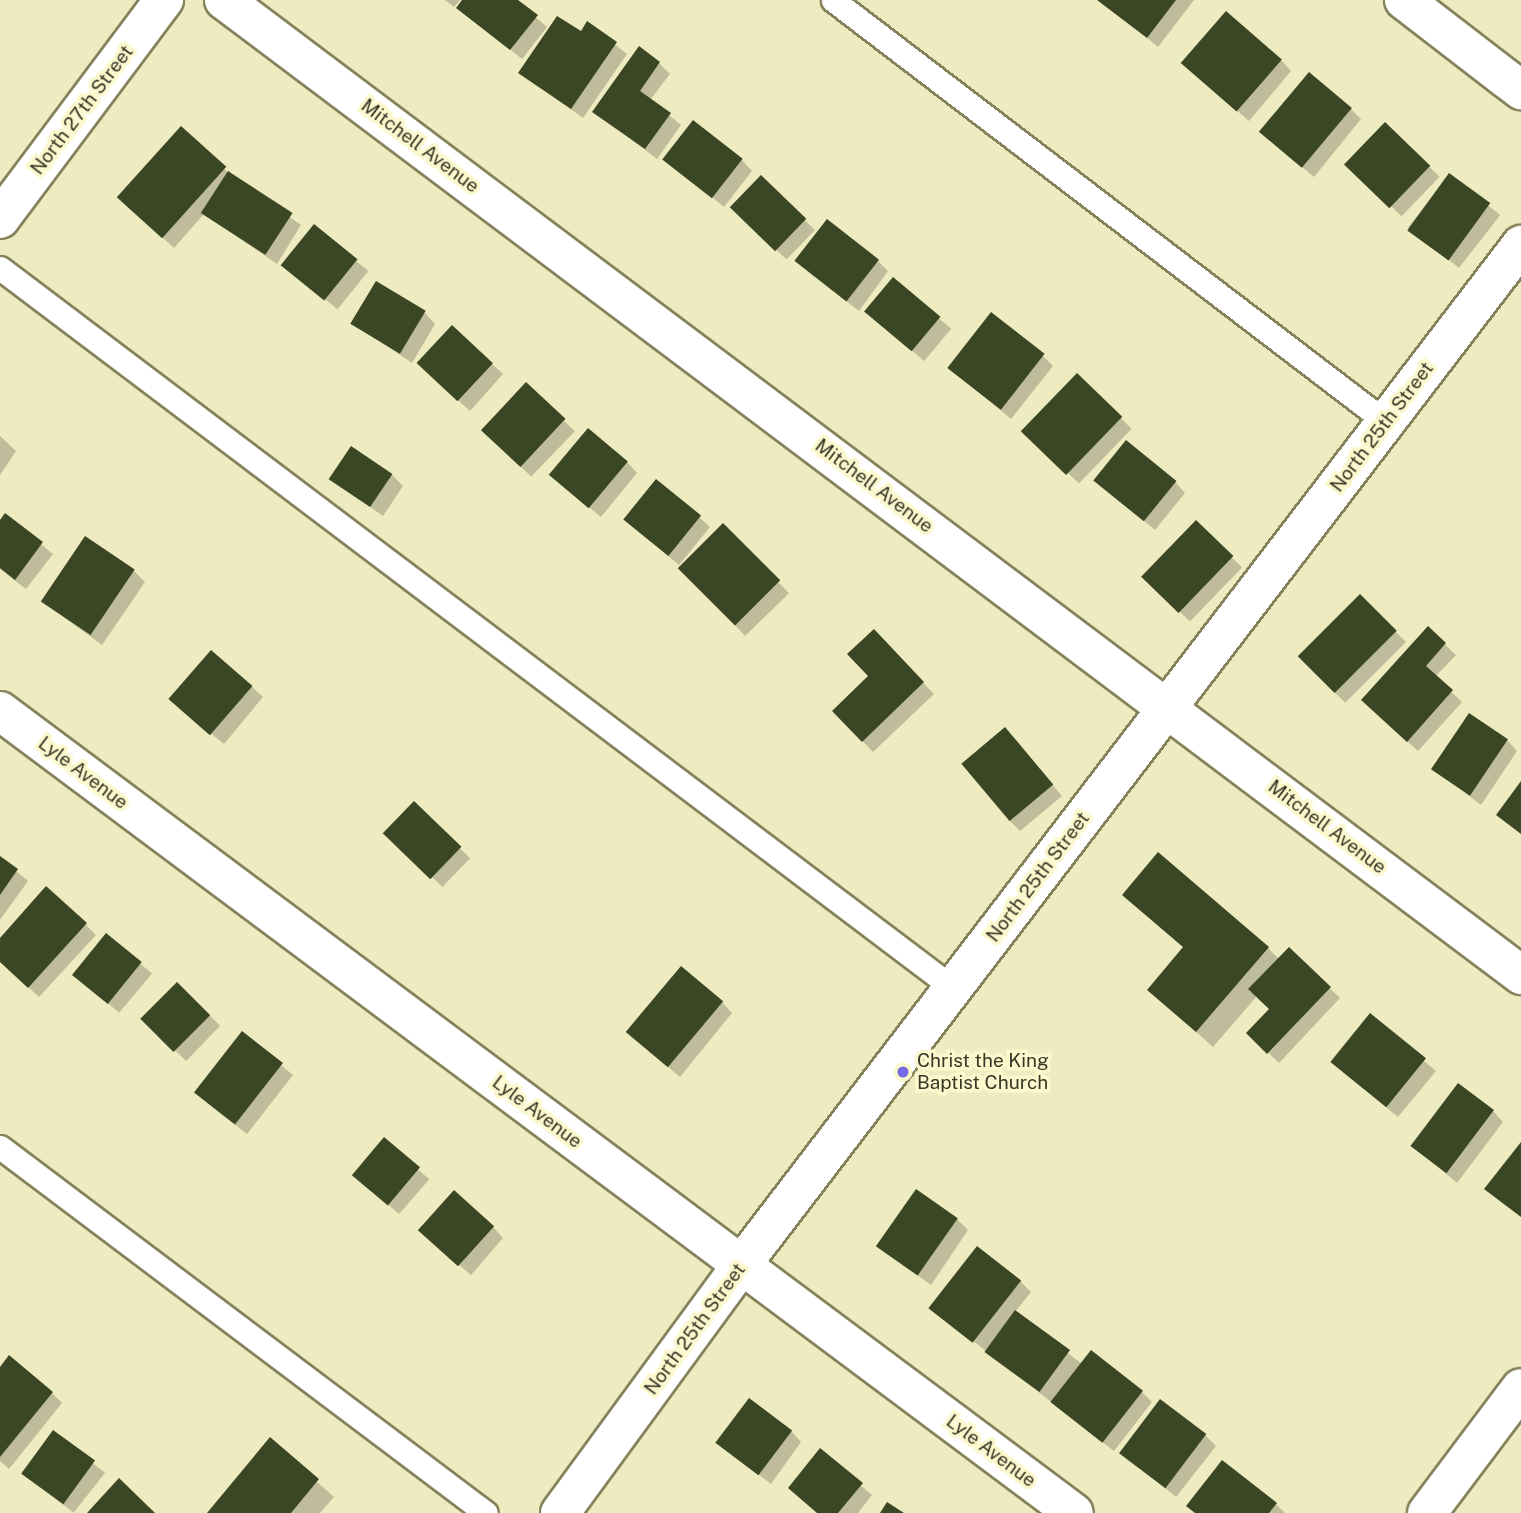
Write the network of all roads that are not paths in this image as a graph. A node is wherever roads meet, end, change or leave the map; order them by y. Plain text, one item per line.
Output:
1 (164, 0) edge
2 (224, 0) edge
3 (832, 0) edge
4 (1404, 0) edge
5 (1521, 90) edge
6 (0, 219) edge
7 (1521, 245) edge
8 (0, 268) edge
9 (1386, 422) junction
10 (1169, 706) junction
11 (0, 711) edge
12 (1521, 975) edge
13 (953, 988) junction
14 (0, 1147) edge
15 (742, 1264) junction
16 (1521, 1388) edge
17 (486, 1513) edge
18 (560, 1513) edge
19 (1074, 1513) edge
20 (1427, 1513) edge

1 - 6 street, North 27th Street
2 - 10 street, Mitchell Avenue
3 - 9 lane
4 - 5 street
7 - 9 street, North 25th Street
8 - 13 lane
9 - 10 street, North 25th Street
10 - 12 street, Mitchell Avenue
10 - 13 street, North 25th Street
11 - 15 street, Lyle Avenue
13 - 15 street, North 25th Street
14 - 17 lane
15 - 18 street, North 25th Street
15 - 19 street, Lyle Avenue
16 - 20 street

